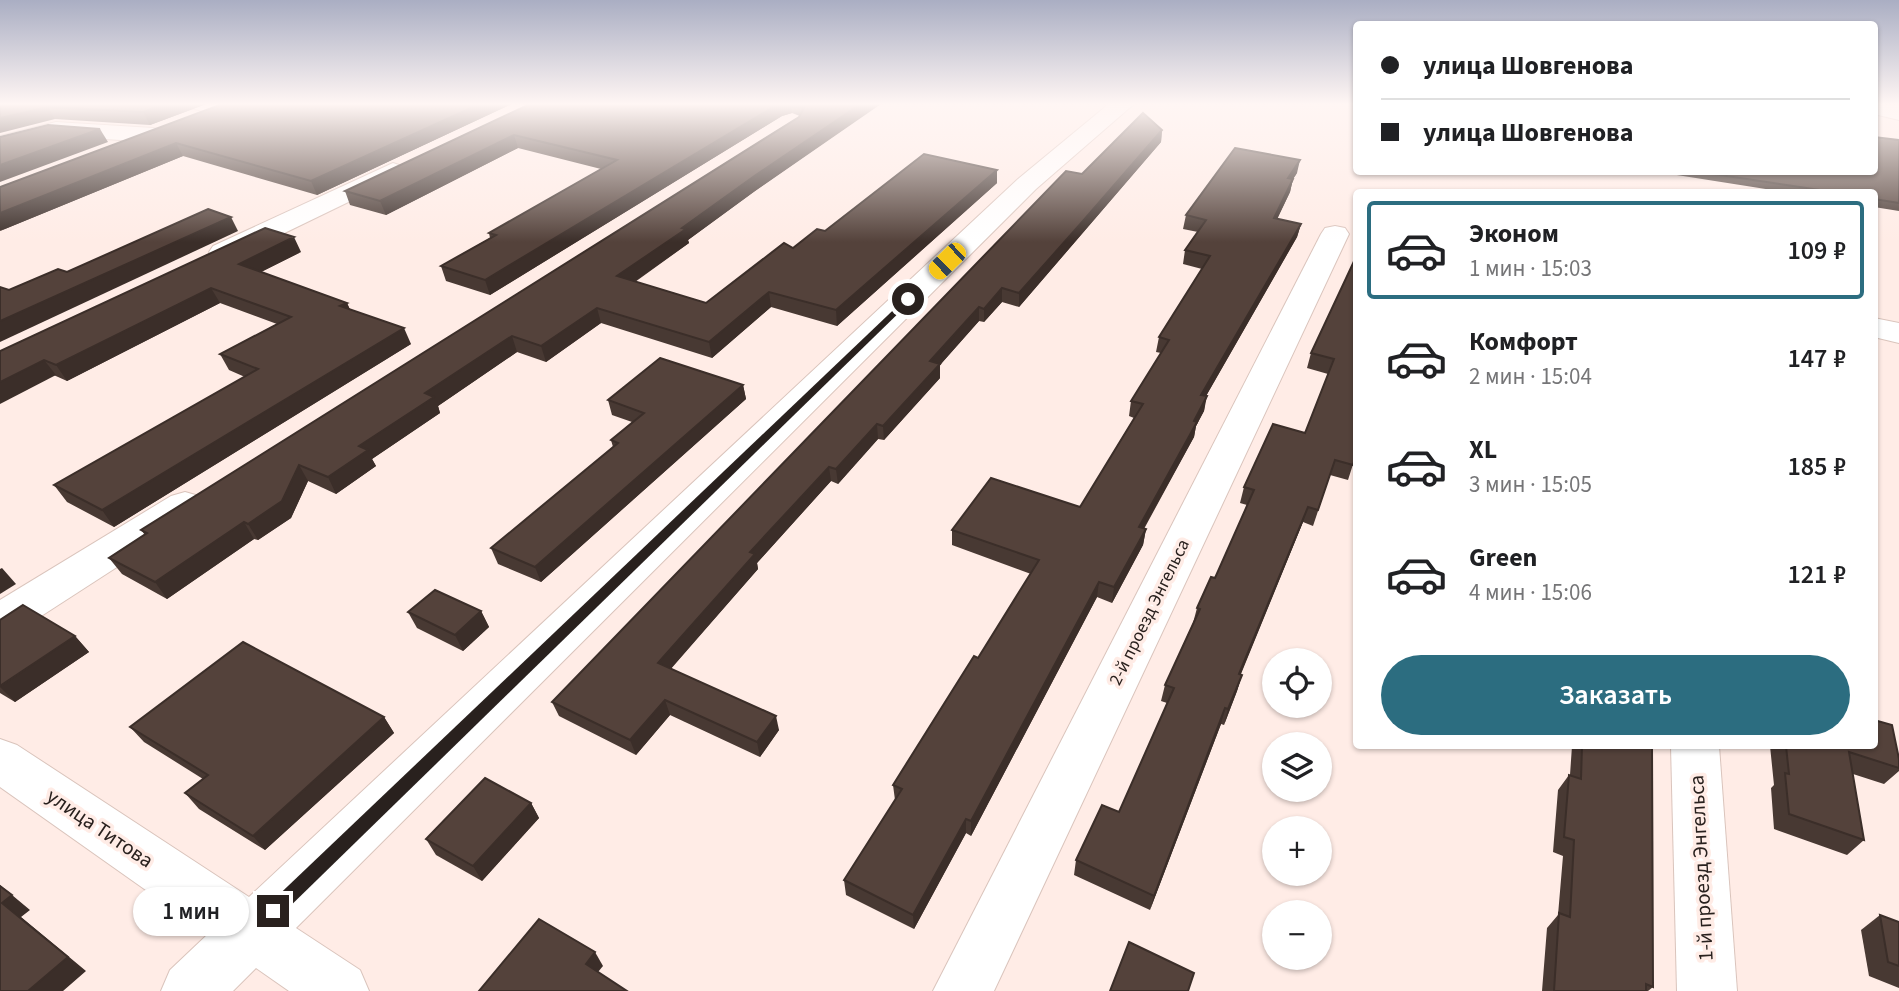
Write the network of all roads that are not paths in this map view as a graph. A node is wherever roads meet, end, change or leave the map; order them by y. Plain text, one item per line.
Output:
1 (117, 149) edge
2 (1069, 149) edge
3 (102, 155) edge
4 (413, 162) edge
5 (1335, 234) dead end
6 (200, 262) edge
7 (1878, 328) edge
8 (1899, 332) edge
9 (212, 487) edge
10 (0, 621) edge
11 (1695, 749) edge
12 (0, 760) edge
13 (253, 930) junction
14 (191, 991) edge
15 (339, 991) edge
16 (963, 991) edge
17 (1707, 991) edge

1 - 3 street
2 - 13 street
4 - 6 street
5 - 16 street, 2-й проезд Энгельса
7 - 8 street
9 - 10 street
11 - 17 street, 1-й проезд Энгельса
12 - 13 street, улица Титова
13 - 14 street
13 - 15 street, улица Титова

